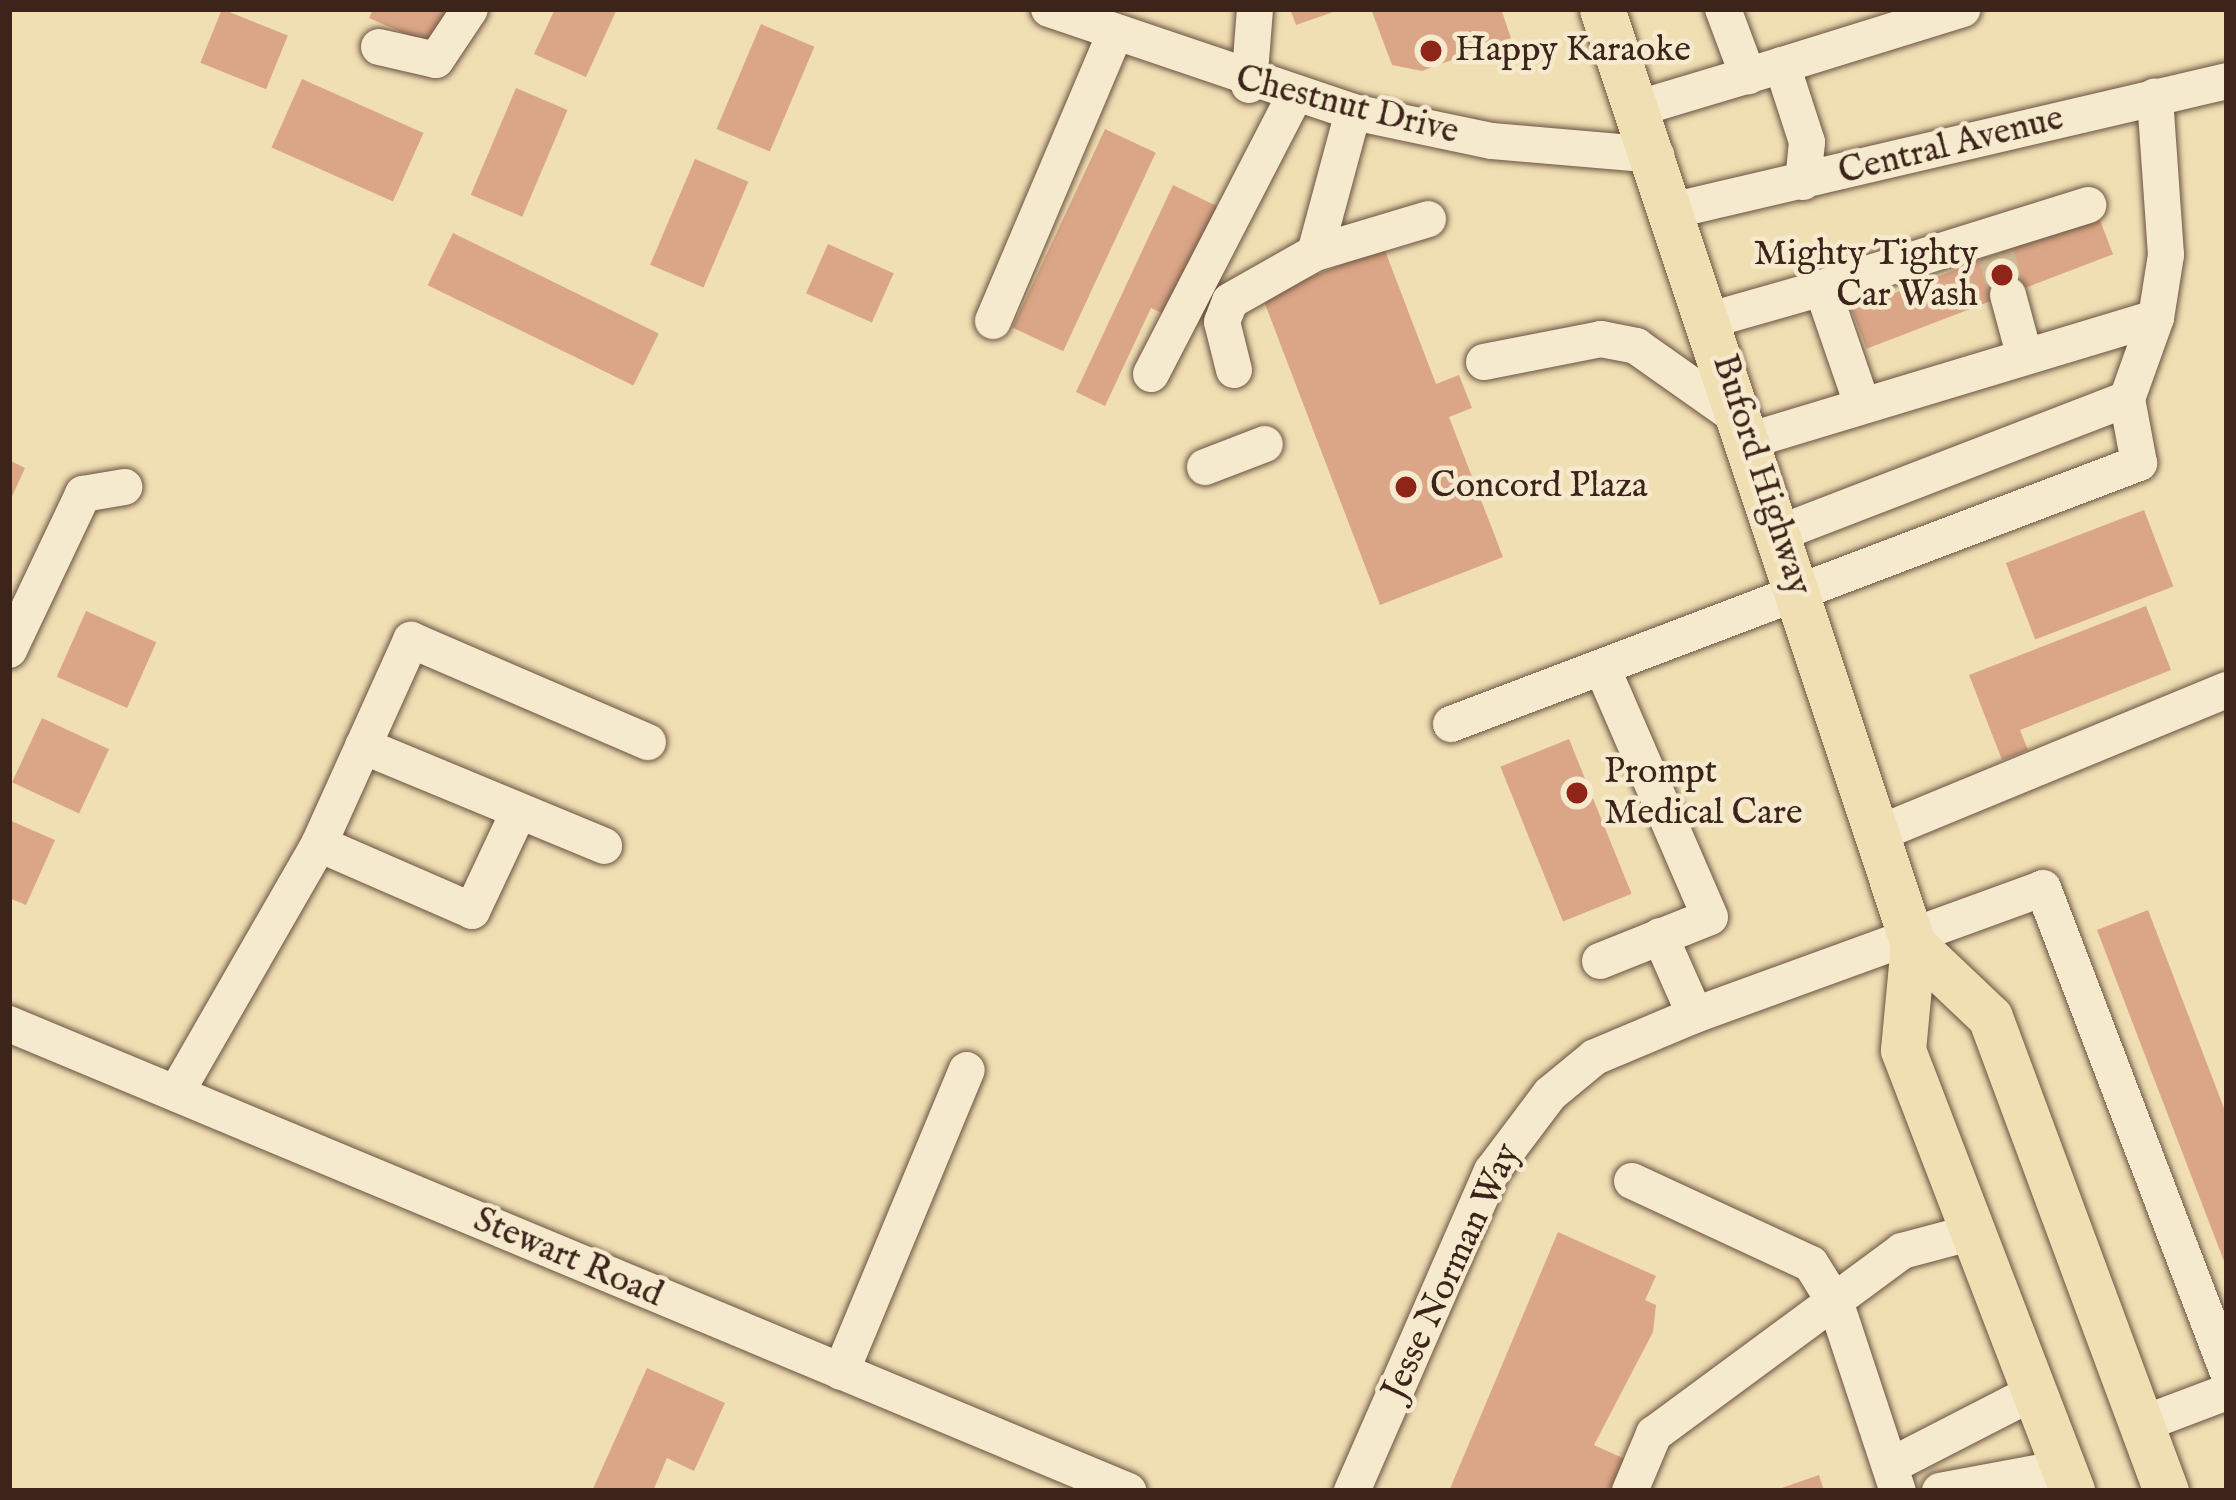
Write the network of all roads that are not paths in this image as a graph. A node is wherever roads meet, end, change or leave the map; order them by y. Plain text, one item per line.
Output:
1 (470, 9) edge
2 (1048, 9) edge
3 (1255, 9) edge
4 (1602, 9) edge
5 (1724, 9) edge
6 (1963, 9) edge
7 (1114, 36) junction
8 (380, 47) dead end
9 (1765, 71) junction
10 (2227, 81) edge
11 (1250, 85) junction
12 (2155, 96) junction
13 (1294, 97) junction
14 (1639, 108) junction
15 (1353, 112) junction
16 (1656, 155) junction
17 (1803, 182) junction
18 (2088, 206) dead end
19 (1675, 210) junction
20 (1428, 220) dead end
21 (1316, 253) junction
22 (1822, 287) junction
23 (2008, 295) tunnel mouth
24 (2156, 318) junction
25 (1710, 320) junction
26 (993, 322) dead end
27 (2024, 354) junction
28 (1484, 362) dead end
29 (1234, 370) dead end
30 (1150, 374) dead end
31 (2127, 399) junction
32 (1862, 404) junction
33 (1748, 432) junction
34 (1265, 444) dead end
35 (1204, 467) dead end
36 (124, 487) dead end
37 (1779, 532) junction
38 (1799, 590) junction
39 (9, 650) edge
40 (1602, 667) junction
41 (2227, 690) edge
42 (1451, 724) dead end
43 (648, 742) dead end
44 (363, 746) junction
45 (519, 811) junction
46 (1877, 834) junction
47 (319, 844) junction
48 (604, 846) dead end
49 (1660, 936) junction
50 (1912, 944) junction
51 (1600, 962) dead end
52 (1695, 1015) junction
53 (9, 1024) edge
54 (967, 1070) dead end
55 (176, 1094) junction
56 (1632, 1181) dead end
57 (1966, 1234) junction
58 (1836, 1304) junction
59 (2227, 1370) edge
60 (841, 1372) junction
61 (2227, 1392) edge
62 (2030, 1394) junction
63 (2145, 1423) junction
64 (1894, 1479) edge
65 (2067, 1480) edge
66 (1128, 1491) edge
67 (1352, 1491) edge
68 (1630, 1491) edge
69 (1940, 1491) edge
70 (2166, 1491) edge

1 - 8 street
2 - 7 street, Chestnut Drive
3 - 11 street
4 - 14 main road, Buford Highway
5 - 9 street
6 - 9 street
7 - 11 street, Chestnut Drive
7 - 26 street
9 - 14 street
9 - 17 street
10 - 12 street, Central Avenue
11 - 13 street, Chestnut Drive
12 - 17 street, Central Avenue
12 - 24 street
13 - 15 street, Chestnut Drive
13 - 30 street
14 - 16 main road, Buford Highway
15 - 16 street, Chestnut Drive
15 - 21 street
16 - 19 main road, Buford Highway
17 - 19 street, Central Avenue
18 - 22 street
19 - 25 main road, Buford Highway
20 - 21 street
21 - 29 street
22 - 25 street
22 - 32 street
23 - 27 street
24 - 27 street
24 - 31 street
25 - 33 main road, Buford Highway
27 - 32 street
28 - 33 street
31 - 37 street
31 - 38 street
32 - 33 street
33 - 37 main road, Buford Highway
34 - 35 street
36 - 39 street
37 - 38 main road, Buford Highway
38 - 40 street
38 - 46 main road, Buford Highway
40 - 42 street
40 - 49 street
41 - 46 street
43 - 44 street
44 - 45 street
44 - 47 street
45 - 47 street
45 - 48 street
46 - 50 main road, Buford Highway
47 - 55 street
49 - 51 street
49 - 52 street
50 - 52 street, Jesse Norman Way
50 - 57 main road, Buford Highway
50 - 59 street, Jesse Norman Way
50 - 63 main road, Buford Highway
52 - 67 street, Jesse Norman Way
53 - 55 street, Stewart Road
54 - 60 street
55 - 60 street, Stewart Road
56 - 58 street
57 - 58 street
57 - 62 main road, Buford Highway
58 - 64 street
58 - 68 street
60 - 66 street, Stewart Road
61 - 63 street
62 - 64 street
62 - 65 main road, Buford Highway
63 - 70 main road, Buford Highway
65 - 69 street

